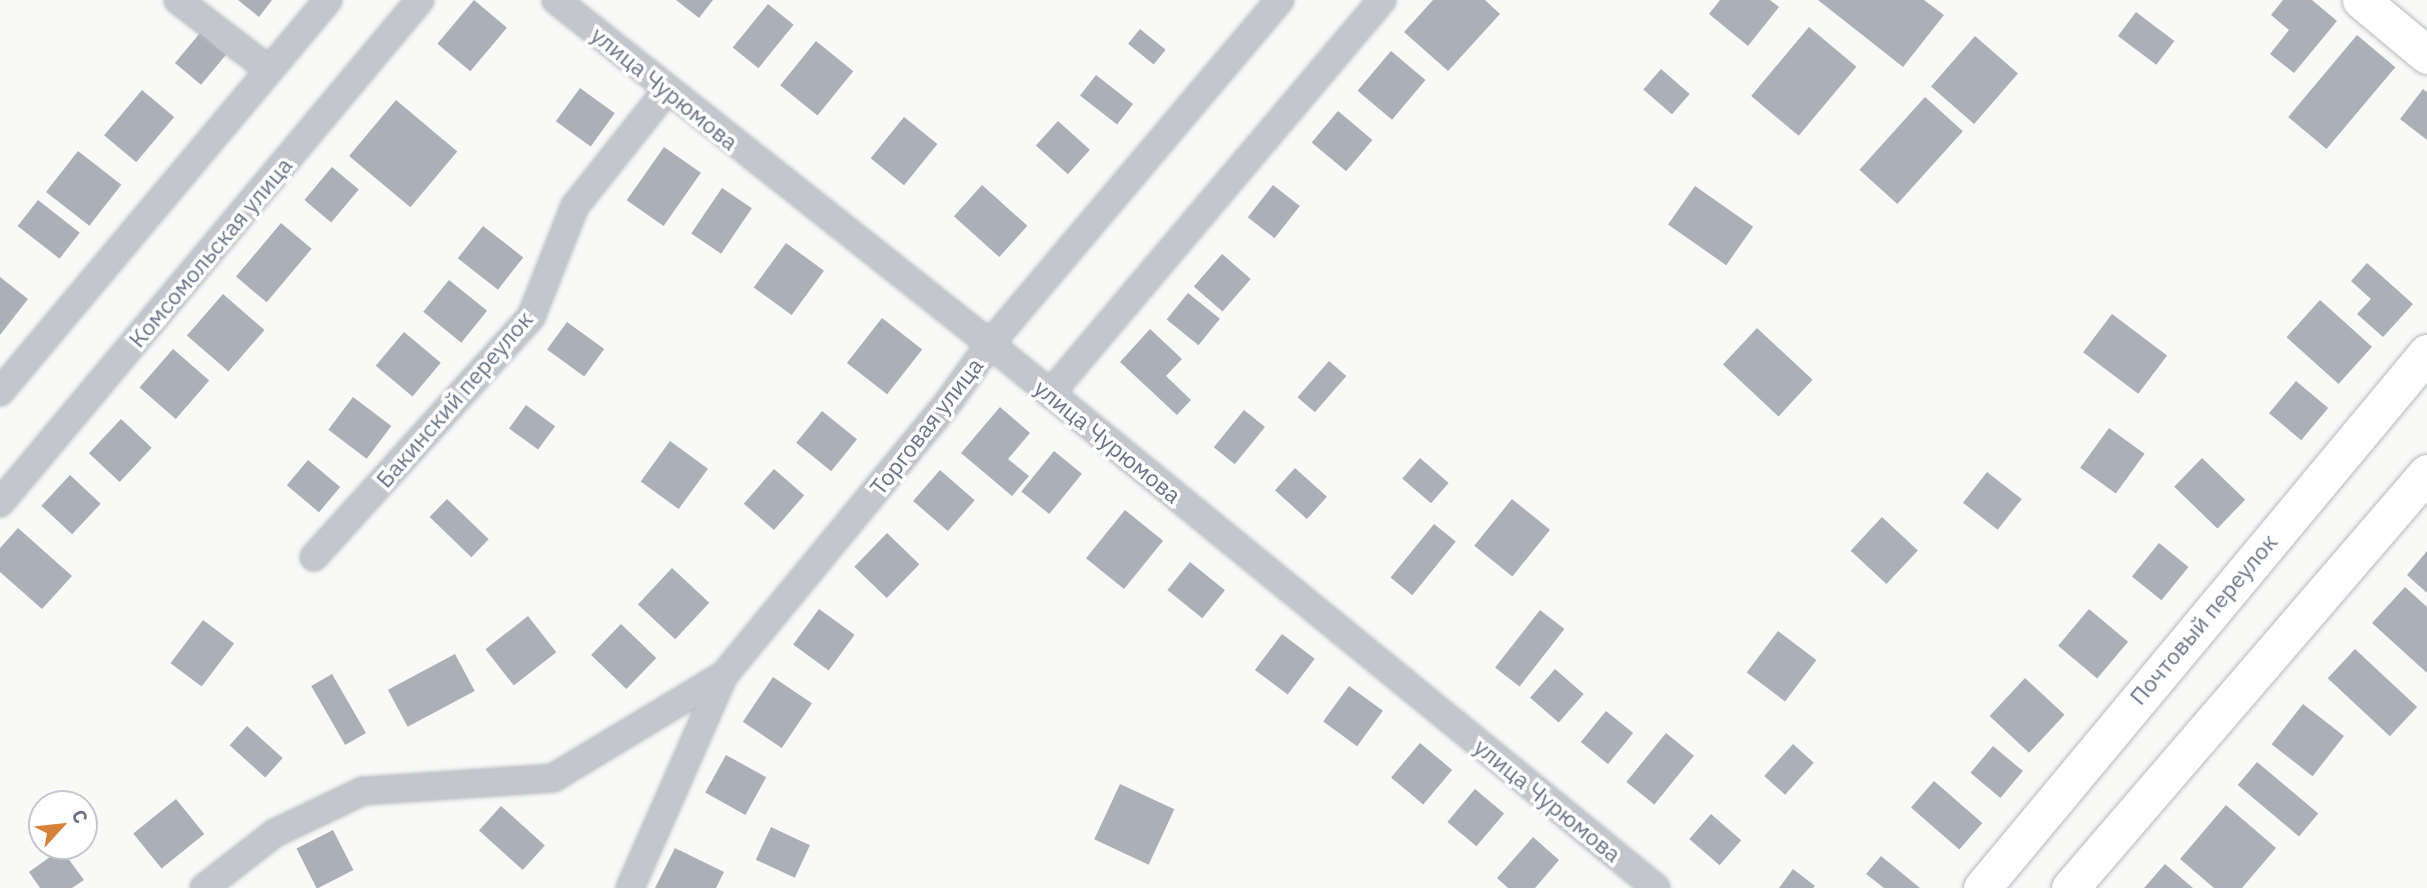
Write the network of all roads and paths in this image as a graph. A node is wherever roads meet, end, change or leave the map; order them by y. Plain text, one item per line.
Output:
1 (178, 0) edge
2 (328, 0) edge
3 (420, 0) edge
4 (556, 0) edge
5 (1280, 0) edge
6 (1382, 0) edge
7 (2361, 0) edge
8 (2427, 55) edge
9 (268, 69) junction
10 (667, 90) junction
11 (990, 344) junction
12 (2427, 353) edge
13 (0, 392) edge
14 (1050, 394) junction
15 (2427, 473) edge
16 (0, 503) edge
17 (314, 558) dead end
18 (723, 675) junction
19 (204, 888) edge
20 (630, 888) edge
21 (1656, 888) edge
22 (1982, 888) edge
23 (2070, 888) edge

1 - 9 street
2 - 9 street
3 - 16 street, Комсомольская улица
4 - 10 street, улица Чурюмова
5 - 11 street, Торговая улица
6 - 14 street
7 - 8 street
9 - 13 street
10 - 11 street, улица Чурюмова
10 - 17 street, Бакинский переулок
11 - 14 street, улица Чурюмова
11 - 18 street, Торговая улица
12 - 22 street, Почтовый переулок
14 - 21 street, улица Чурюмова
15 - 23 street
18 - 19 street
18 - 20 street, Торговая улица

